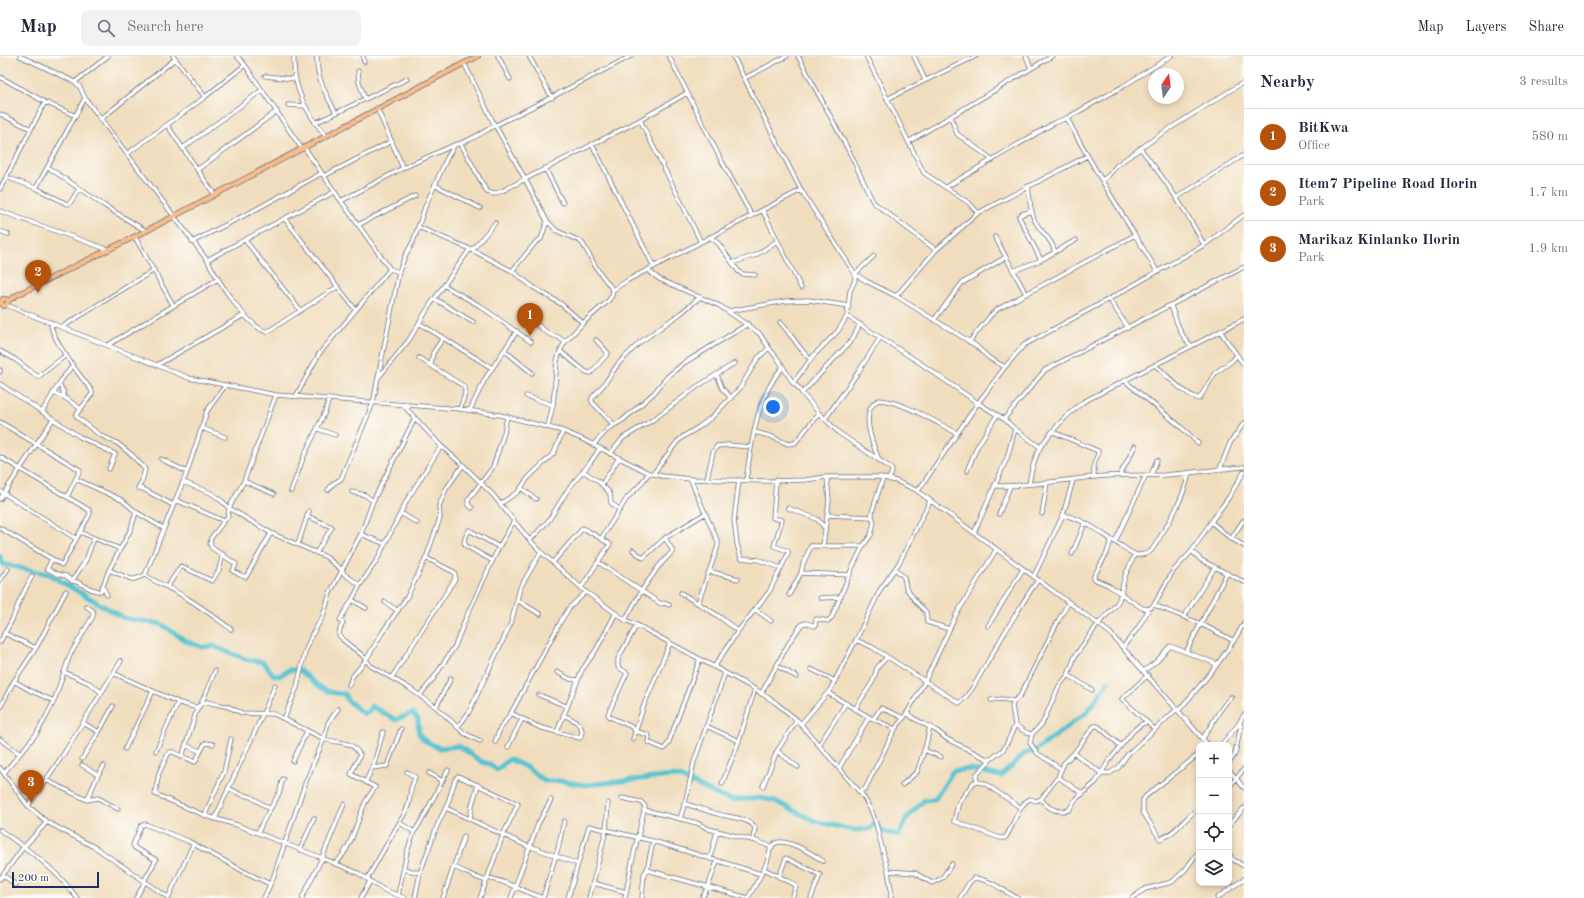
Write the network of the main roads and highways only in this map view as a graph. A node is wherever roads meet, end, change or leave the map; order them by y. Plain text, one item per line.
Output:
1 (478, 56) edge
2 (3, 303) edge

1 - 2 main road

